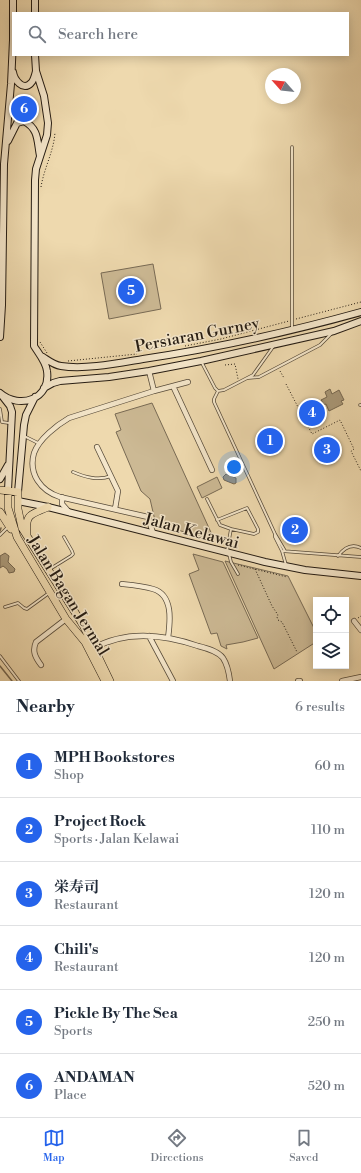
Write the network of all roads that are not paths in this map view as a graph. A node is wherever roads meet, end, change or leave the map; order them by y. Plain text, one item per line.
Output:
1 (13, 0) edge
2 (35, 0) edge
3 (13, 12) edge
4 (35, 12) edge
5 (12, 56) edge
6 (35, 56) edge
7 (12, 62) junction
8 (36, 71) junction
9 (292, 147) dead end
10 (40, 158) junction
11 (4, 164) junction
12 (361, 312) edge
13 (331, 320) junction
14 (361, 321) edge
15 (292, 330) junction
16 (334, 331) junction
17 (0, 337) edge
18 (274, 346) junction
19 (40, 355) junction
20 (201, 361) junction
21 (149, 371) junction
22 (248, 378) junction
23 (188, 382) dead end
24 (173, 386) junction
25 (44, 388) junction
26 (154, 391) junction
27 (218, 391) junction
28 (0, 393) edge
29 (35, 397) junction
30 (0, 409) edge
31 (12, 423) junction
32 (23, 436) junction
33 (40, 444) junction
34 (97, 447) dead end
35 (10, 461) junction
36 (212, 470) dead end
37 (73, 472) dead end
38 (110, 476) junction
39 (0, 479) edge
40 (0, 490) edge
41 (8, 490) junction
42 (18, 492) junction
43 (62, 497) junction
44 (4, 499) edge
45 (207, 500) dead end
46 (18, 501) junction
47 (48, 507) junction
48 (115, 510) junction
49 (0, 512) edge
50 (70, 513) junction
51 (217, 520) junction
52 (9, 526) junction
53 (231, 529) junction
54 (153, 533) junction
55 (0, 535) edge
56 (27, 536) junction
57 (17, 537) junction
58 (64, 537) dead end
59 (361, 548) edge
60 (284, 551) junction
61 (227, 552) junction
62 (338, 556) junction
63 (361, 557) edge
64 (287, 567) junction
65 (49, 573) junction
66 (238, 574) dead end
67 (361, 576) edge
68 (122, 584) dead end
69 (50, 592) junction
70 (68, 603) junction
71 (6, 607) dead end
72 (66, 618) junction
73 (354, 621) dead end
74 (361, 630) edge
75 (149, 636) junction
76 (168, 638) junction
77 (92, 649) junction
78 (0, 656) edge
79 (41, 665) dead end
80 (361, 677) edge
81 (19, 681) edge
82 (105, 681) edge
83 (110, 681) edge
84 (173, 681) edge
85 (230, 681) edge
86 (342, 681) edge

1 - 3 main road
2 - 4 main road
5 - 7 main road
6 - 8 main road
7 - 8 main road
7 - 11 main road
8 - 10 main road
9 - 15 lane
10 - 11 main road
10 - 19 main road
11 - 17 main road
12 - 13 main road, Persiaran Gurney
13 - 15 main road, Persiaran Gurney
13 - 16 main road
14 - 16 main road, Persiaran Gurney
15 - 19 main road, Persiaran Gurney
16 - 18 main road, Persiaran Gurney
16 - 22 lane
18 - 20 main road, Persiaran Gurney
18 - 22 lane
19 - 25 main road
20 - 21 main road, Persiaran Gurney
20 - 27 lane
21 - 25 main road, Persiaran Gurney
21 - 26 street
22 - 27 lane
23 - 24 street
24 - 26 street
24 - 36 street
25 - 29 main road
26 - 33 street
27 - 60 lane
28 - 29 main road
28 - 31 main road
29 - 32 main road
30 - 31 lane
31 - 35 main road
32 - 33 lane
32 - 42 main road
33 - 43 street
34 - 38 street
35 - 39 main road
35 - 41 main road
37 - 38 lane
38 - 48 street
40 - 41 main road
41 - 42 main road
41 - 44 main road
42 - 46 main road
43 - 48 street
43 - 50 street
44 - 46 main road
44 - 57 main road, Jalan Bagan Jermal
45 - 51 lane
46 - 47 main road, Jalan Kelawai
46 - 56 main road, Jalan Bagan Jermal
47 - 50 main road, Jalan Kelawai
47 - 56 main road
48 - 54 street
49 - 52 main road
50 - 54 main road, Jalan Kelawai
51 - 53 lane
51 - 53 lane
52 - 55 lane
52 - 57 main road
53 - 61 lane
54 - 61 main road, Jalan Kelawai
56 - 65 main road, Jalan Bagan Jermal
57 - 69 main road, Jalan Bagan Jermal
58 - 65 lane
59 - 62 lane
60 - 62 lane
60 - 64 lane
61 - 64 main road, Jalan Kelawai
61 - 66 lane
62 - 63 lane
64 - 67 main road, Jalan Kelawai
65 - 69 main road
65 - 70 main road, Jalan Bagan Jermal
68 - 76 street
69 - 71 lane
69 - 72 main road, Jalan Bagan Jermal
70 - 72 main road
70 - 77 main road, Jalan Bagan Jermal
72 - 77 main road, Jalan Bagan Jermal
72 - 79 street
73 - 74 street
75 - 76 street
75 - 77 street
75 - 84 street
76 - 85 street
77 - 82 main road, Jalan Bagan Jermal
77 - 83 main road, Jalan Bagan Jermal
78 - 81 lane
80 - 86 street

